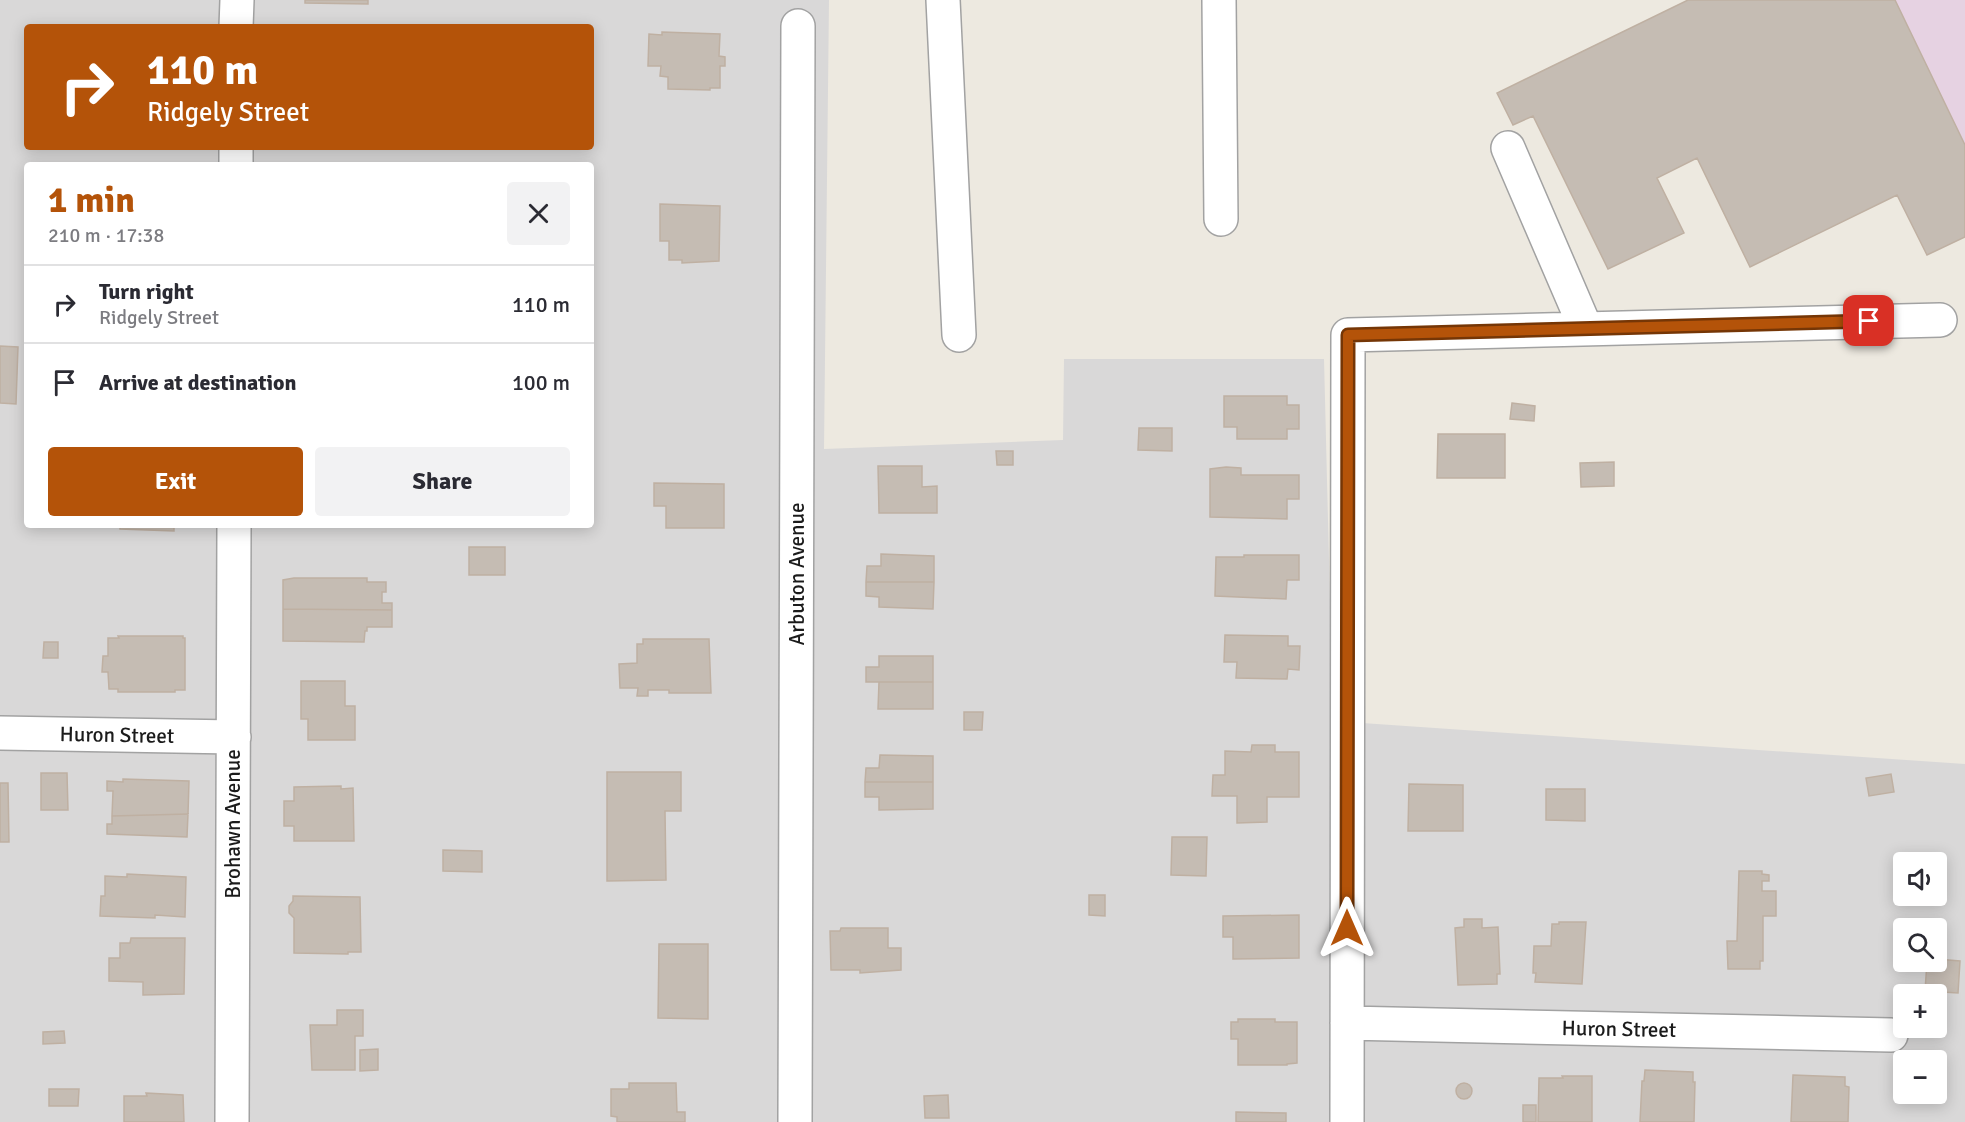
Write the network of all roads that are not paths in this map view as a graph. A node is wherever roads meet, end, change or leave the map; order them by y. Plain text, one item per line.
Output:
1 (237, 0) edge
2 (943, 0) edge
3 (1219, 0) edge
4 (236, 24) edge
5 (798, 26) dead end
6 (1508, 148) dead end
7 (1221, 219) dead end
8 (1940, 320) dead end
9 (1586, 329) junction
10 (959, 336) dead end
11 (234, 528) edge
12 (0, 733) edge
13 (234, 737) junction
14 (1347, 1023) junction
15 (1891, 1035) dead end
16 (232, 1122) edge
17 (795, 1122) edge
18 (1347, 1122) edge

1 - 4 street
2 - 10 street
3 - 7 street
5 - 17 street, Arbuton Avenue
6 - 9 street
8 - 9 street
9 - 14 street
11 - 13 street, Brohawn Avenue
12 - 13 street, Huron Street
13 - 16 street, Brohawn Avenue
14 - 15 street, Huron Street
14 - 18 street

